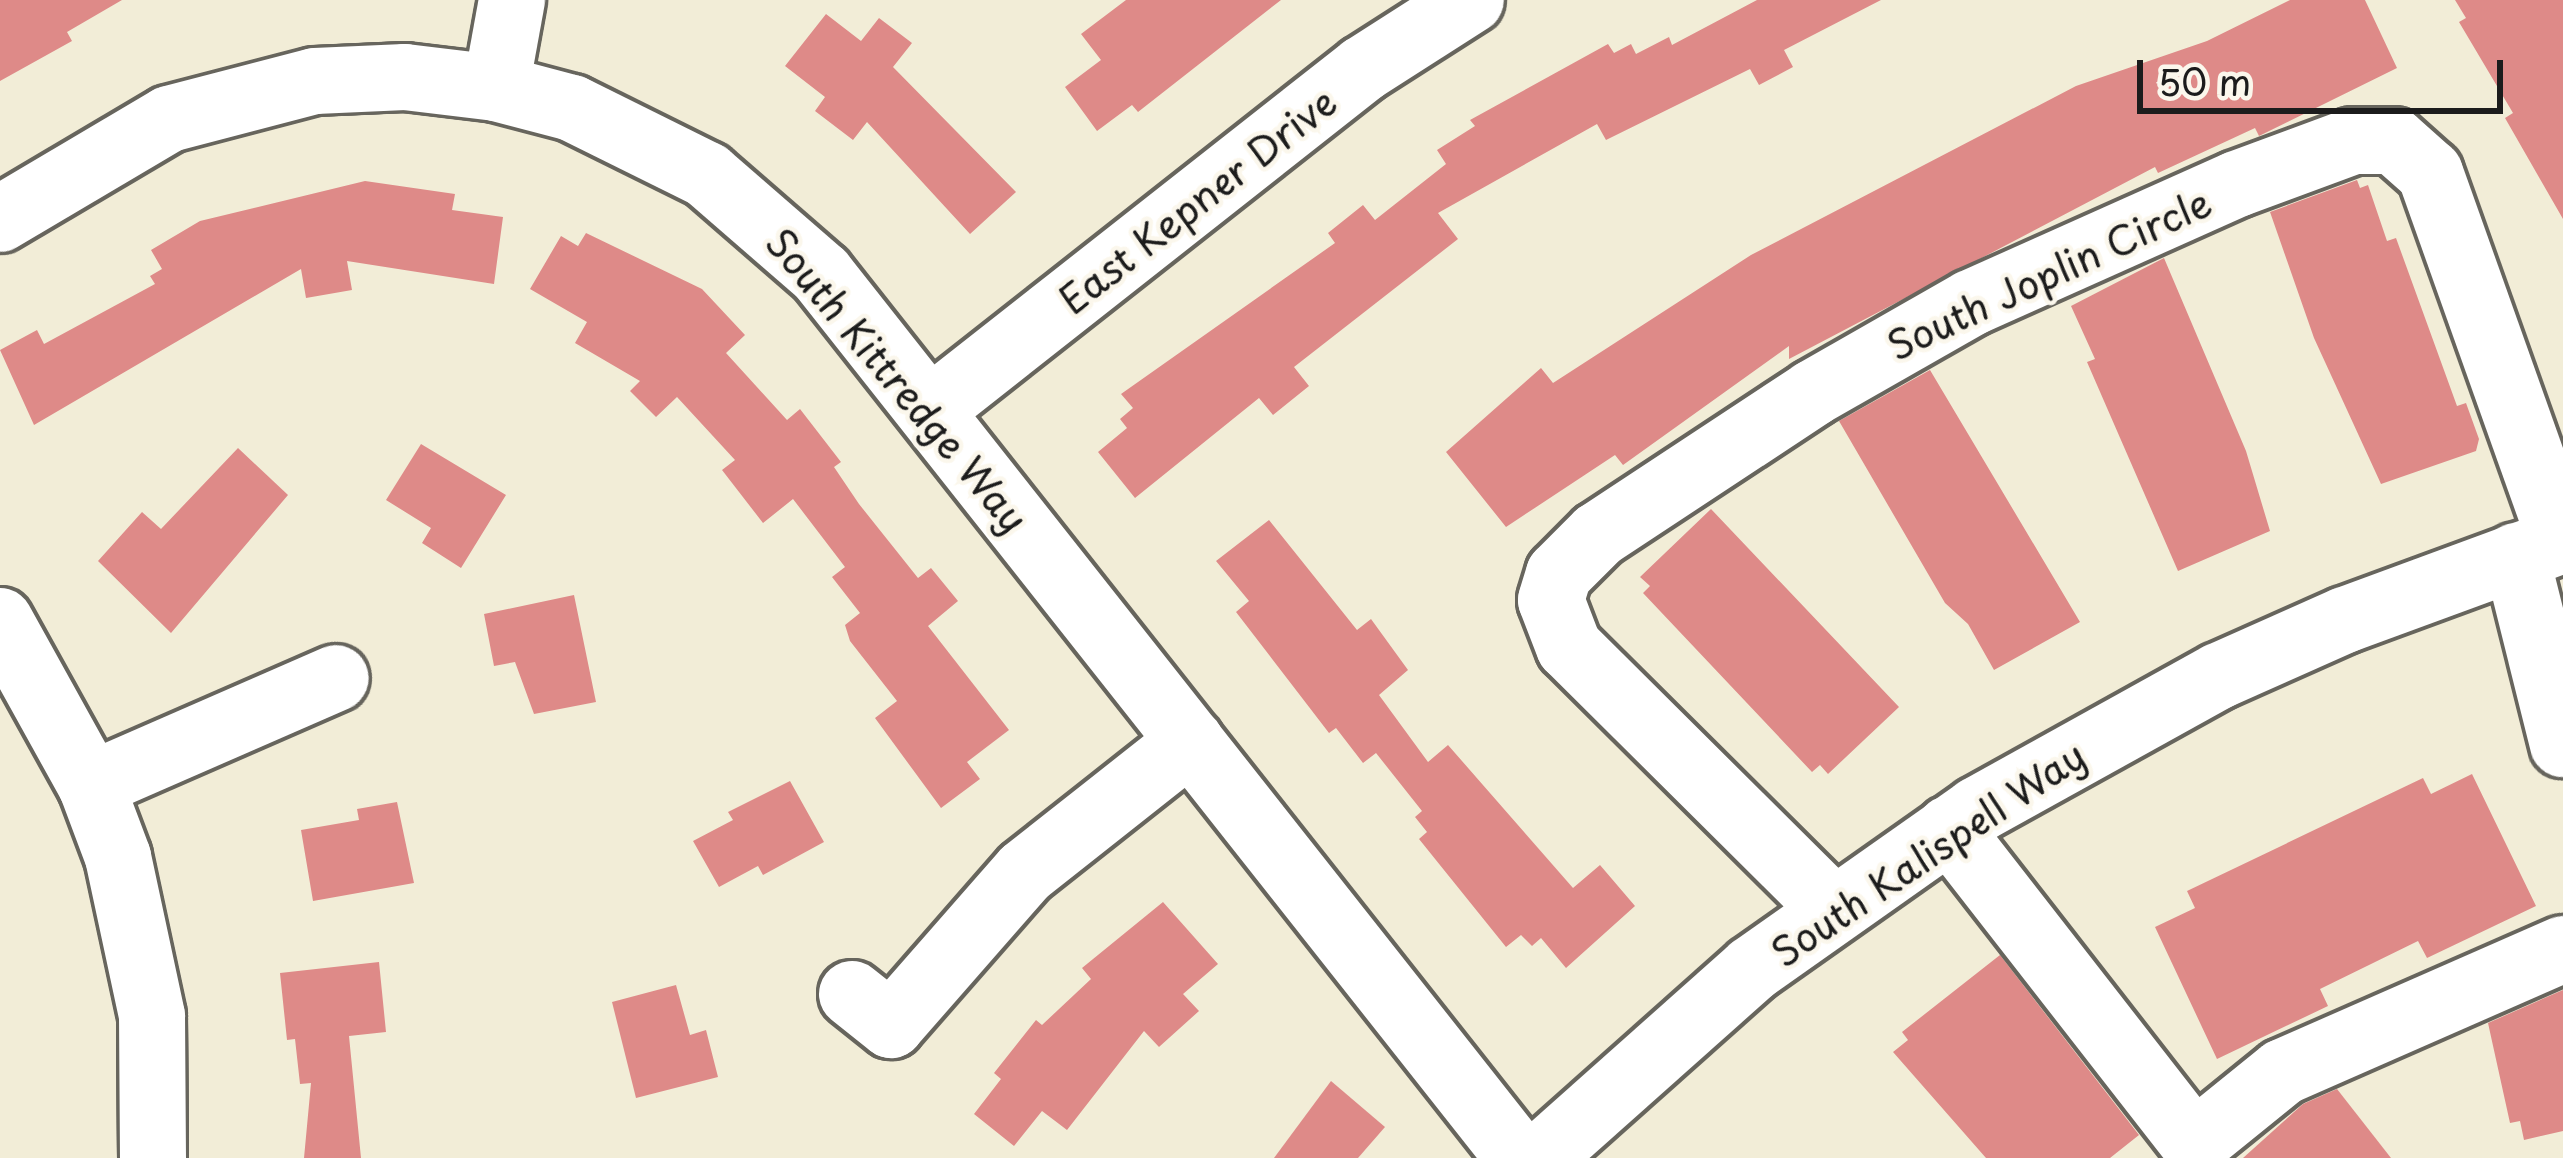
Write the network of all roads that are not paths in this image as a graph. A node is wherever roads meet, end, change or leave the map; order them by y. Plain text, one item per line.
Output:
1 (512, 0) edge
2 (1472, 0) edge
3 (496, 88) junction
4 (0, 219) edge
5 (930, 410) junction
6 (2547, 545) edge
7 (0, 621) edge
8 (335, 678) dead end
9 (1191, 741) junction
10 (2563, 744) edge
11 (91, 785) junction
12 (1949, 830) junction
13 (1833, 909) junction
14 (2563, 950) edge
15 (852, 994) dead end
16 (153, 1158) edge
17 (1519, 1158) edge
18 (1540, 1158) edge

1 - 3 street
2 - 5 street, East Kepner Drive
3 - 4 street, South Kittredge Way
3 - 5 street, South Kittredge Way
5 - 9 street, South Kittredge Way
6 - 10 street
6 - 12 street, South Kalispell Way
6 - 13 street, South Joplin Circle
7 - 11 street
8 - 11 street
9 - 15 street
9 - 17 street, South Kittredge Way
11 - 16 street
12 - 13 street, South Kalispell Way
12 - 14 street
13 - 18 street, South Kalispell Way

